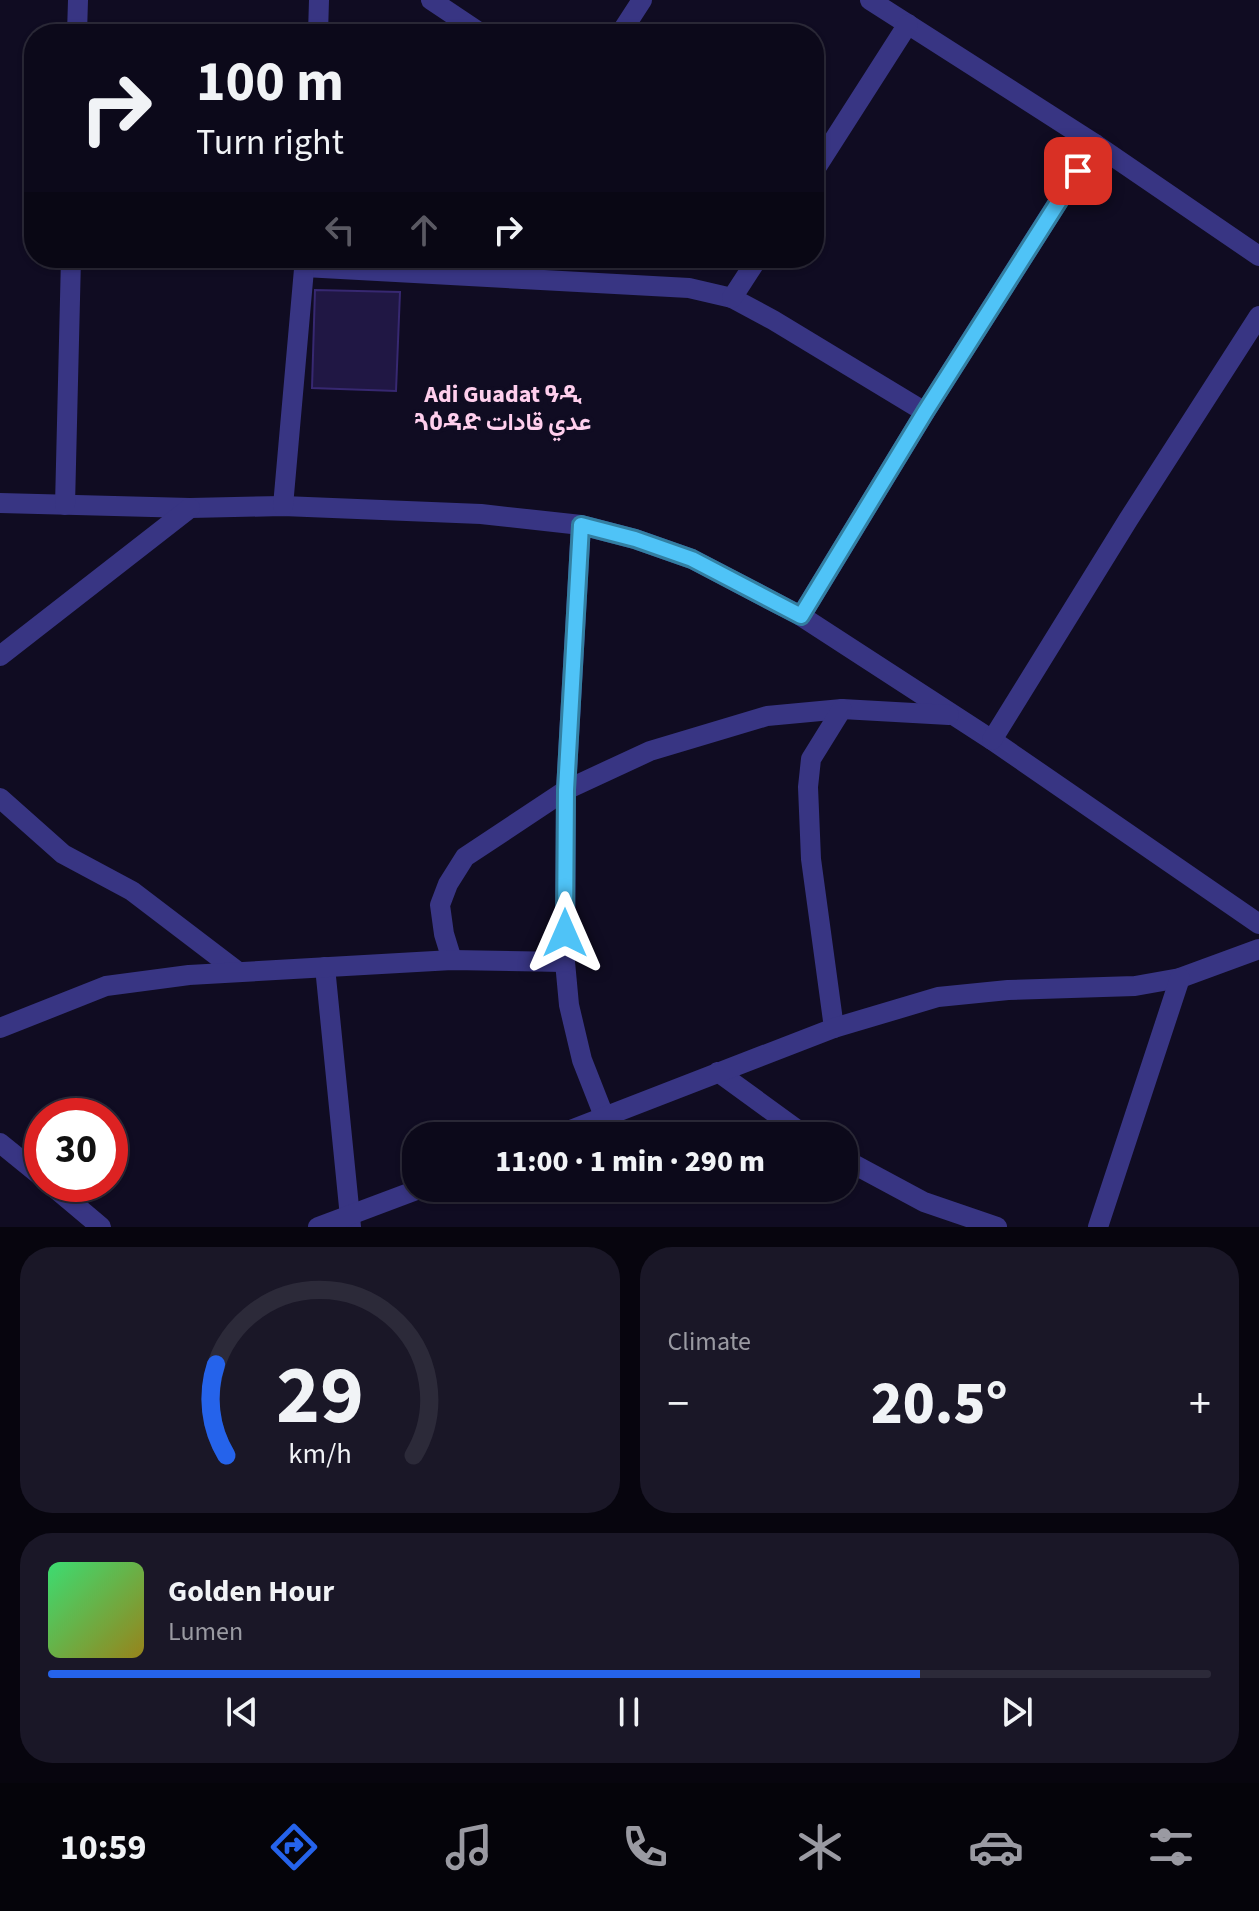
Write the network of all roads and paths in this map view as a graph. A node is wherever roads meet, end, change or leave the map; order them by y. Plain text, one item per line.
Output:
1 (78, 0) edge
2 (319, 0) edge
3 (431, 0) edge
4 (642, 0) edge
5 (870, 0) edge
6 (77, 24) edge
7 (318, 24) edge
8 (467, 24) edge
9 (626, 24) edge
10 (908, 24) junction
11 (1095, 144) junction
12 (824, 155) edge
13 (1259, 256) edge
14 (71, 268) edge
15 (305, 268) edge
16 (382, 268) edge
17 (752, 268) edge
18 (732, 298) junction
19 (1259, 316) edge
20 (925, 412) junction
21 (0, 503) edge
22 (65, 505) junction
23 (283, 506) junction
24 (190, 508) junction
25 (581, 525) junction
26 (801, 616) junction
27 (0, 656) edge
28 (842, 709) junction
29 (953, 716) junction
30 (992, 740) junction
31 (566, 790) junction
32 (0, 798) edge
33 (1259, 924) edge
34 (1259, 949) edge
35 (452, 960) junction
36 (565, 962) junction
37 (325, 967) junction
38 (237, 971) junction
39 (1180, 978) junction
40 (0, 1028) edge
41 (834, 1028) junction
42 (718, 1072) junction
43 (604, 1116) junction
44 (589, 1122) edge
45 (787, 1122) edge
46 (0, 1143) edge
47 (24, 1162) edge
48 (858, 1167) edge
49 (402, 1197) edge
50 (71, 1202) edge
51 (351, 1221) edge
52 (101, 1227) edge
53 (318, 1227) edge
54 (997, 1227) edge
55 (1098, 1227) edge

1 - 6 street
2 - 7 street
3 - 8 street
4 - 9 street
5 - 10 street
10 - 11 street
10 - 12 street
11 - 13 street
11 - 20 street
14 - 22 street
15 - 23 street
16 - 18 street
17 - 18 street
18 - 20 street
19 - 30 street
20 - 26 street
21 - 22 street
22 - 24 street
23 - 24 street
23 - 25 street
24 - 27 street
25 - 26 street
25 - 31 street
26 - 29 street
28 - 29 street
28 - 31 street
28 - 41 street
29 - 30 street
30 - 33 street
31 - 35 street
31 - 36 street
32 - 38 street
34 - 39 street
35 - 36 street
35 - 37 street
36 - 43 street
37 - 38 street
37 - 51 street
38 - 40 street
39 - 41 street
39 - 55 street
41 - 42 street
42 - 43 street
42 - 45 street
43 - 44 street
46 - 47 street
48 - 54 street
49 - 51 street
50 - 52 street
51 - 53 street

